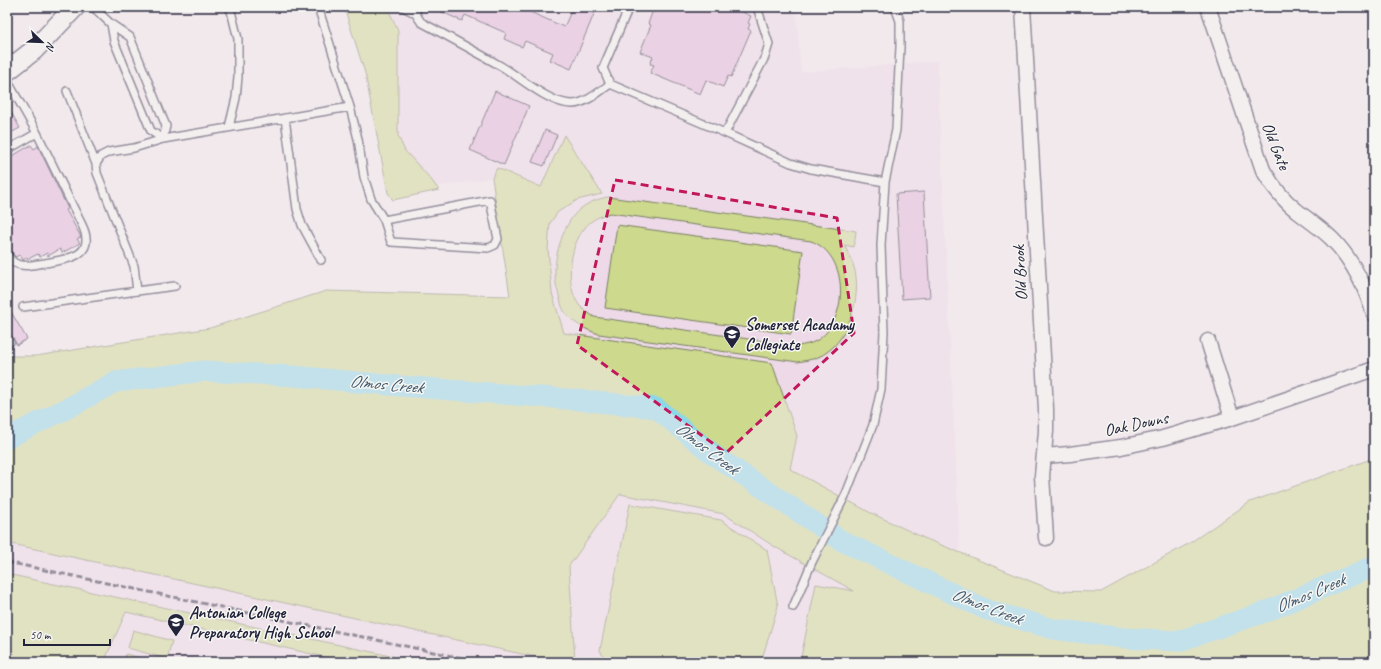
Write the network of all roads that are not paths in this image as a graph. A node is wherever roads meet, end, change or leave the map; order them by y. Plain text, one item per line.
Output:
1 (76, 7) edge
2 (93, 7) edge
3 (230, 7) edge
4 (318, 7) edge
5 (403, 7) edge
6 (628, 7) edge
7 (757, 7) edge
8 (895, 7) edge
9 (1023, 7) edge
10 (1208, 7) edge
11 (416, 10) edge
12 (111, 24) junction
13 (7, 71) edge
14 (7, 80) edge
15 (610, 84) junction
16 (67, 91) dead end
17 (350, 106) junction
18 (285, 118) junction
19 (229, 127) junction
20 (38, 133) junction
21 (725, 133) junction
22 (163, 139) junction
23 (7, 150) edge
24 (96, 164) junction
25 (885, 182) junction
26 (384, 220) junction
27 (7, 254) edge
28 (321, 260) dead end
29 (174, 286) dead end
30 (137, 291) junction
31 (23, 307) dead end
32 (1374, 314) edge
33 (7, 338) edge
34 (1208, 341) dead end
35 (7, 344) edge
36 (1374, 369) edge
37 (1232, 418) junction
38 (1044, 456) junction
39 (1046, 538) dead end
40 (793, 607) dead end

1 - 13 main road
2 - 12 lane
3 - 19 lane
4 - 17 lane
5 - 11 lane
6 - 15 lane
7 - 21 lane
8 - 25 lane
9 - 38 street, Old Brook
10 - 32 street, Old Gate
11 - 15 lane
12 - 22 lane
12 - 22 lane
14 - 20 lane
15 - 21 lane
16 - 24 lane
17 - 18 lane
17 - 26 lane
18 - 19 lane
18 - 28 lane
19 - 22 lane
20 - 23 lane
20 - 27 lane
21 - 25 lane
22 - 24 lane
24 - 30 lane
25 - 40 lane
26 - 26 lane
29 - 30 lane
30 - 31 lane
33 - 35 lane
34 - 37 street
36 - 37 street, Oak Downs
37 - 38 street, Oak Downs
38 - 39 street, Old Brook

